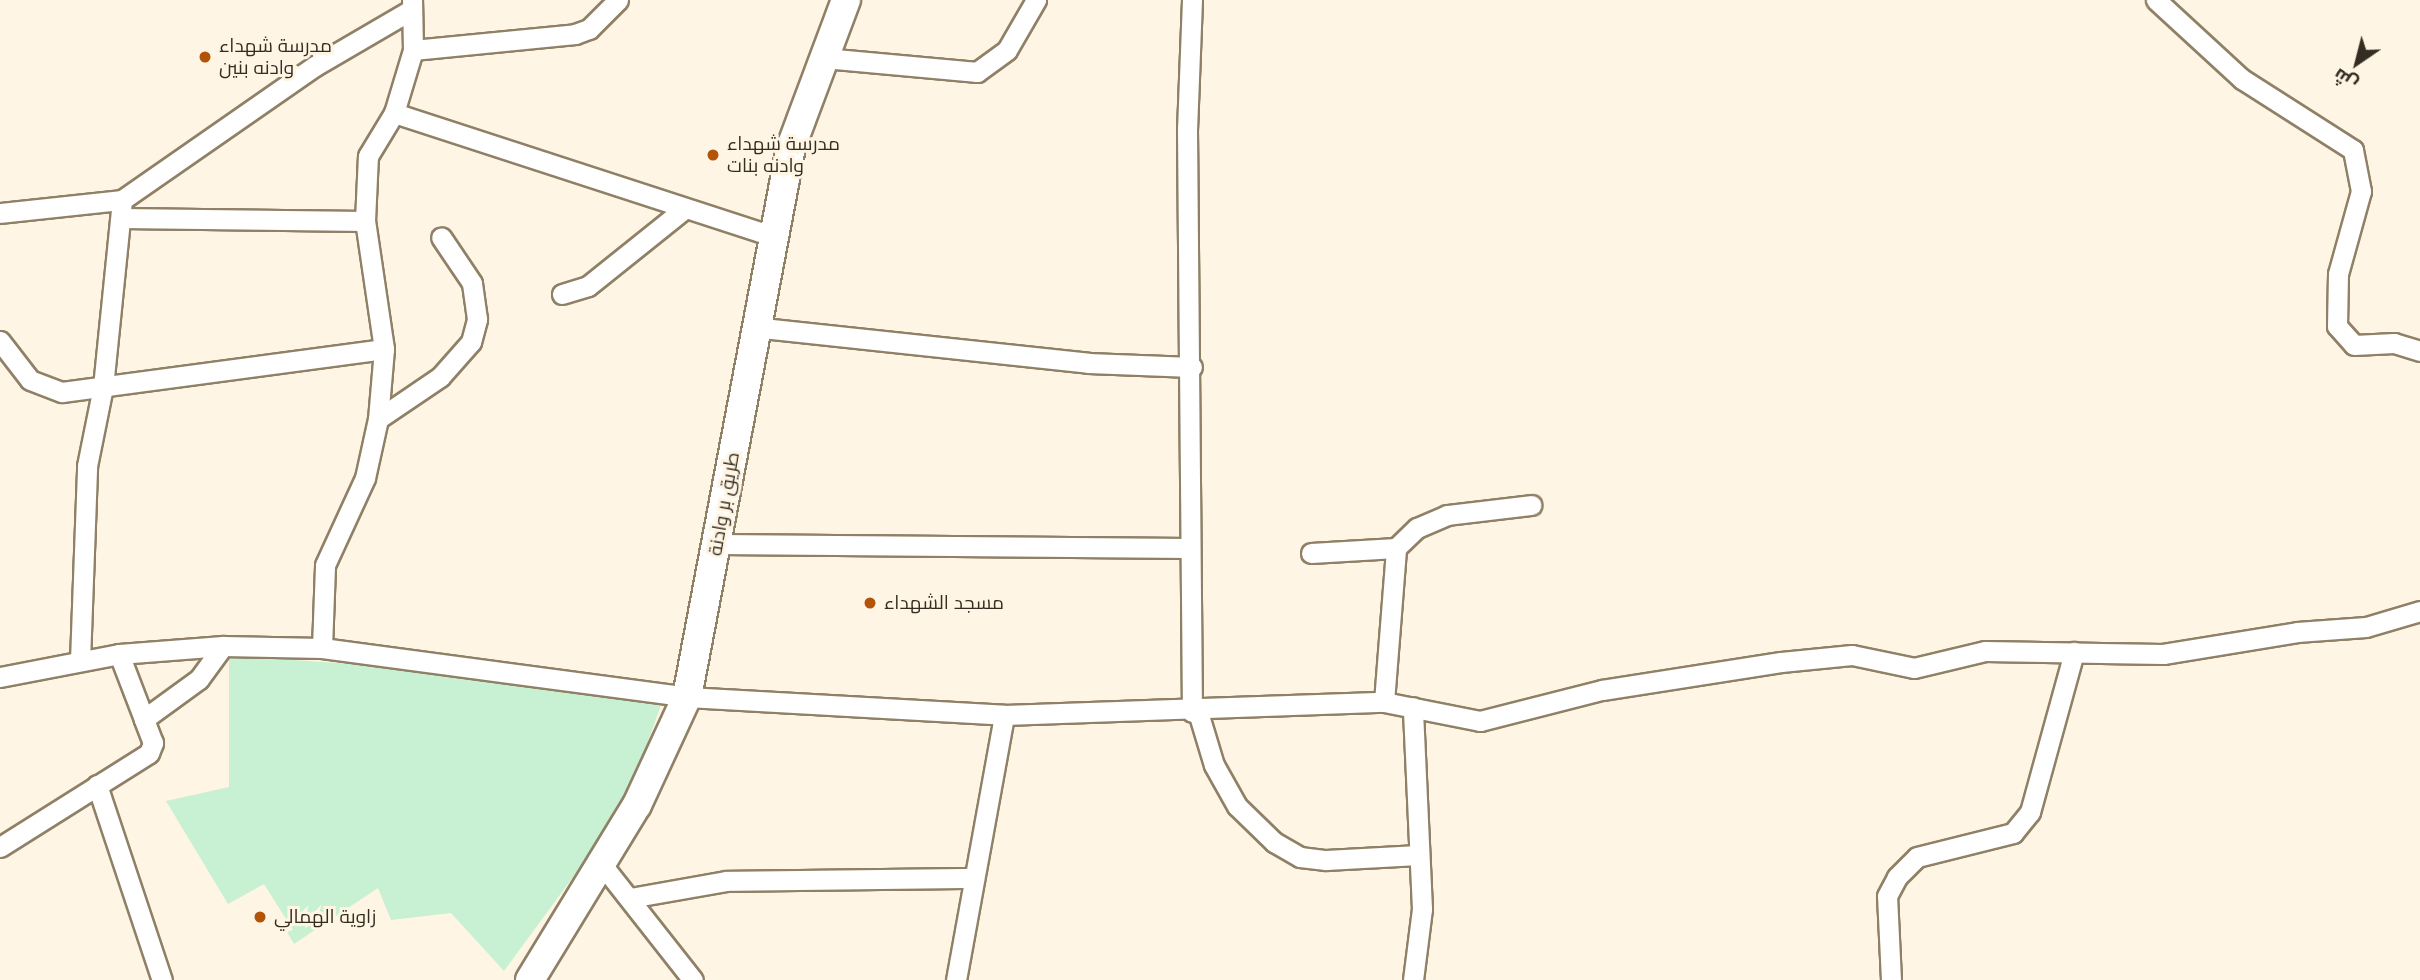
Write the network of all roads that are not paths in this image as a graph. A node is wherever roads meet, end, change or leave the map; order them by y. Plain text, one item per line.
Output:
1 (618, 0) edge
2 (846, 0) edge
3 (1037, 0) edge
4 (1192, 0) edge
5 (2156, 0) edge
6 (411, 6) edge
7 (413, 50) junction
8 (824, 58) junction
9 (394, 113) junction
10 (121, 209) junction
11 (683, 210) junction
12 (0, 213) edge
13 (365, 221) junction
14 (772, 236) junction
15 (441, 237) dead end
16 (562, 294) dead end
17 (753, 327) junction
18 (0, 341) edge
19 (384, 349) junction
20 (2420, 351) edge
21 (1192, 367) junction
22 (103, 387) junction
23 (378, 419) junction
24 (1531, 505) dead end
25 (718, 544) junction
26 (1189, 548) junction
27 (1396, 548) junction
28 (1311, 553) dead end
29 (2420, 611) edge
30 (223, 646) junction
31 (322, 648) junction
32 (2074, 652) junction
33 (119, 654) junction
34 (80, 661) junction
35 (0, 677) edge
36 (687, 696) junction
37 (1384, 702) junction
38 (1413, 707) junction
39 (1195, 712) junction
40 (1004, 715) junction
41 (144, 719) junction
42 (97, 785) junction
43 (0, 847) edge
44 (1418, 855) junction
45 (600, 862) junction
46 (974, 878) junction
47 (630, 898) junction
48 (162, 980) edge
49 (530, 980) edge
50 (693, 980) edge
51 (956, 980) edge
52 (1413, 980) edge
53 (1891, 980) edge

1 - 7 street
2 - 8 street, طريق بر وادنة
3 - 8 street
4 - 21 street
5 - 20 street
6 - 7 street
6 - 10 street
7 - 9 street
8 - 14 street, طريق بر وادنة
9 - 11 street
9 - 13 street
10 - 12 street
10 - 13 street
10 - 22 street
11 - 14 street
11 - 16 street
13 - 19 street
14 - 17 street, طريق بر وادنة
15 - 23 street
17 - 21 street
17 - 25 street, طريق بر وادنة
18 - 22 street
19 - 22 street
19 - 23 street
21 - 26 street
22 - 34 street
23 - 31 street
24 - 27 street
25 - 26 street
25 - 36 street, طريق بر وادنة
26 - 39 street
27 - 28 street
27 - 37 street
29 - 32 street
30 - 31 street
30 - 33 street
30 - 41 street
31 - 36 street
32 - 38 street
32 - 53 street
33 - 34 street
33 - 41 street
34 - 35 street
36 - 40 street
36 - 45 street, طريق بر وادنة
37 - 38 street
37 - 39 street
38 - 44 street
39 - 40 street
39 - 44 street
40 - 46 street
41 - 42 street
42 - 43 street
42 - 48 street
44 - 52 street
45 - 47 street
45 - 49 street, طريق بر وادنة
46 - 47 street
46 - 51 street
47 - 50 street

